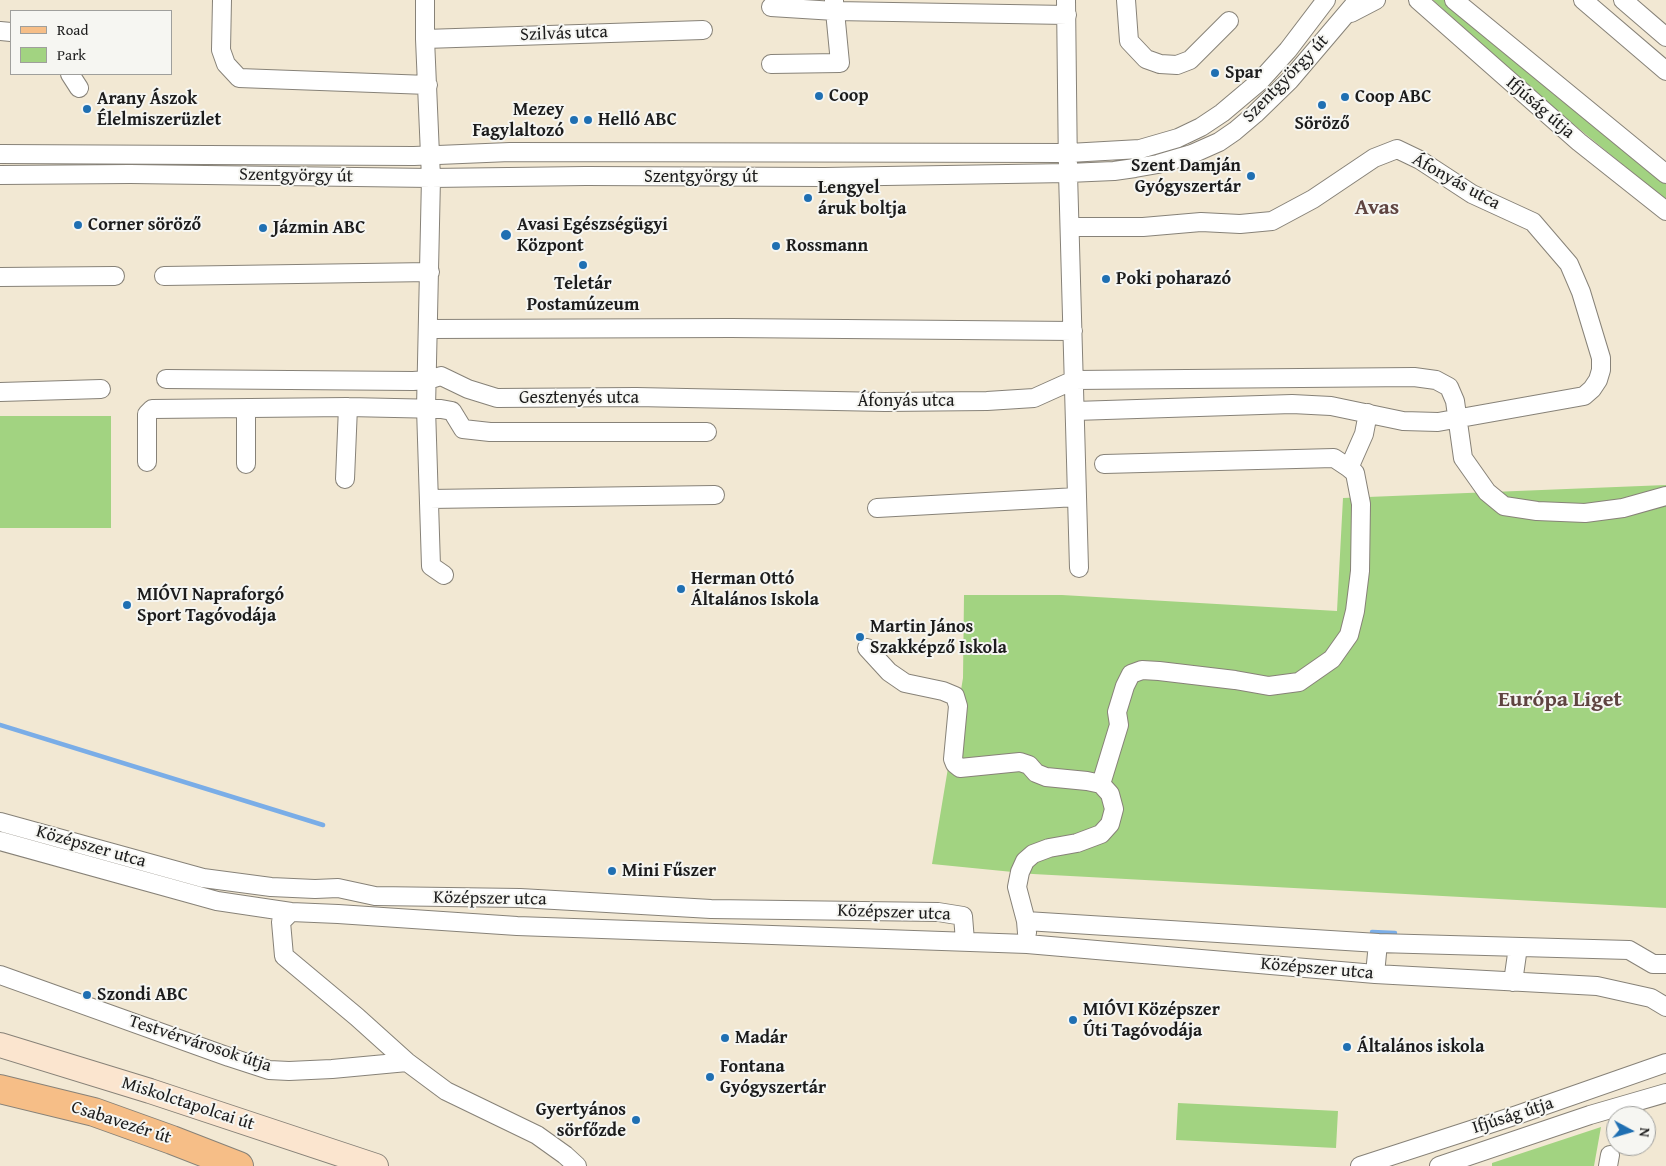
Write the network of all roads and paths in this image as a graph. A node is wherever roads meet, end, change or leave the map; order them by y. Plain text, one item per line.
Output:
1 (222, 0) edge
2 (425, 0) edge
3 (1126, 0) edge
4 (1326, 0) edge
5 (1358, 0) edge
6 (1376, 0) edge
7 (1418, 0) edge
8 (1454, 0) edge
9 (1623, 0) edge
10 (1588, 2) edge
11 (835, 5) edge
12 (771, 7) dead end
13 (1066, 8) edge
14 (1344, 17) junction
15 (1229, 21) dead end
16 (703, 30) dead end
17 (425, 38) junction
18 (1666, 38) edge
19 (771, 64) dead end
20 (1666, 71) edge
21 (428, 85) junction
22 (1069, 153) junction
23 (0, 154) edge
24 (430, 154) junction
25 (1068, 173) junction
26 (1666, 174) edge
27 (0, 175) edge
28 (432, 178) junction
29 (1666, 211) edge
30 (1070, 227) junction
31 (430, 272) junction
32 (116, 276) dead end
33 (164, 276) dead end
34 (0, 277) edge
35 (428, 329) junction
36 (1073, 331) junction
37 (166, 378) dead end
38 (428, 380) junction
39 (1074, 380) junction
40 (102, 389) dead end
41 (0, 392) edge
42 (735, 398) joint
43 (348, 408) junction
44 (426, 408) junction
45 (246, 409) junction
46 (1075, 412) junction
47 (1368, 413) junction
48 (1457, 419) junction
49 (707, 432) dead end
50 (147, 462) dead end
51 (246, 464) dead end
52 (1104, 464) dead end
53 (1349, 468) junction
54 (345, 479) dead end
55 (716, 495) dead end
56 (1666, 496) edge
57 (1077, 497) junction
58 (429, 499) junction
59 (877, 508) dead end
60 (1079, 568) dead end
61 (444, 575) dead end
62 (867, 648) dead end
63 (1101, 784) junction
64 (0, 822) edge
65 (0, 841) edge
66 (338, 888) junction
67 (290, 912) junction
68 (338, 914) junction
69 (1026, 922) junction
70 (965, 941) junction
71 (1378, 943) junction
72 (1027, 944) junction
73 (1518, 947) junction
74 (1666, 964) edge
75 (1375, 974) junction
76 (0, 975) edge
77 (1513, 982) junction
78 (1666, 1007) edge
79 (0, 1046) edge
80 (407, 1062) junction
81 (1666, 1063) edge
82 (0, 1089) edge
83 (1666, 1093) edge
84 (239, 1166) edge
85 (376, 1166) edge
86 (577, 1166) edge
87 (1360, 1166) edge
88 (1439, 1166) edge

1 - 21 street
2 - 17 street
3 - 15 street
4 - 22 street, Szentgyörgy út
5 - 14 street, Szentgyörgy út
6 - 14 street, Szentgyörgy út
7 - 29 street, Ifjúság útja
8 - 26 street, Ifjúság útja
9 - 18 street
10 - 20 street
11 - 12 street
11 - 13 street
11 - 19 street
13 - 22 street
14 - 25 street, Szentgyörgy út
16 - 17 street, Szilvás utca
17 - 21 street
21 - 24 street
22 - 24 street, Szentgyörgy út
22 - 25 street
23 - 24 street, Szentgyörgy út
24 - 28 street
25 - 28 street, Szentgyörgy út
25 - 30 street
27 - 28 street, Szentgyörgy út
28 - 31 street
30 - 36 street
30 - 48 street, Áfonyás utca
31 - 33 street
31 - 35 street
32 - 34 street
35 - 36 street
35 - 38 street
36 - 39 street
37 - 38 street, Gesztenyés utca
38 - 42 street, Gesztenyés utca
38 - 44 street
39 - 42 street, Áfonyás utca
39 - 46 street
39 - 48 street, Áfonyás utca
40 - 41 street
43 - 44 street, Gesztenyés utca
43 - 45 street, Gesztenyés utca
43 - 54 street
44 - 49 street, Gesztenyés utca
44 - 58 street
45 - 50 street, Gesztenyés utca
45 - 51 street
46 - 47 street, Áfonyás utca
46 - 57 street
47 - 48 street, Áfonyás utca
47 - 53 street
48 - 56 street
52 - 53 street
53 - 63 street
55 - 58 street
57 - 59 street
57 - 60 street
58 - 61 street
62 - 63 street
63 - 69 street
64 - 66 street, Középszer utca
65 - 67 street, Középszer utca
66 - 68 street
66 - 70 street, Középszer utca
67 - 68 street, Középszer utca
67 - 80 street
68 - 70 street, Középszer utca
69 - 71 street, Középszer utca
69 - 72 street
70 - 72 street, Középszer utca
71 - 73 street, Középszer utca
71 - 75 street
72 - 75 street, Középszer utca
73 - 74 street
73 - 77 street
75 - 77 street, Középszer utca
76 - 80 street, Testvérvárosok útja
77 - 78 street, Középszer utca
79 - 85 street, Miskolctapolcai út
80 - 86 street
81 - 87 street, Ifjúság útja
82 - 84 main road, Csabavezér út
83 - 88 street, Ifjúság útja

